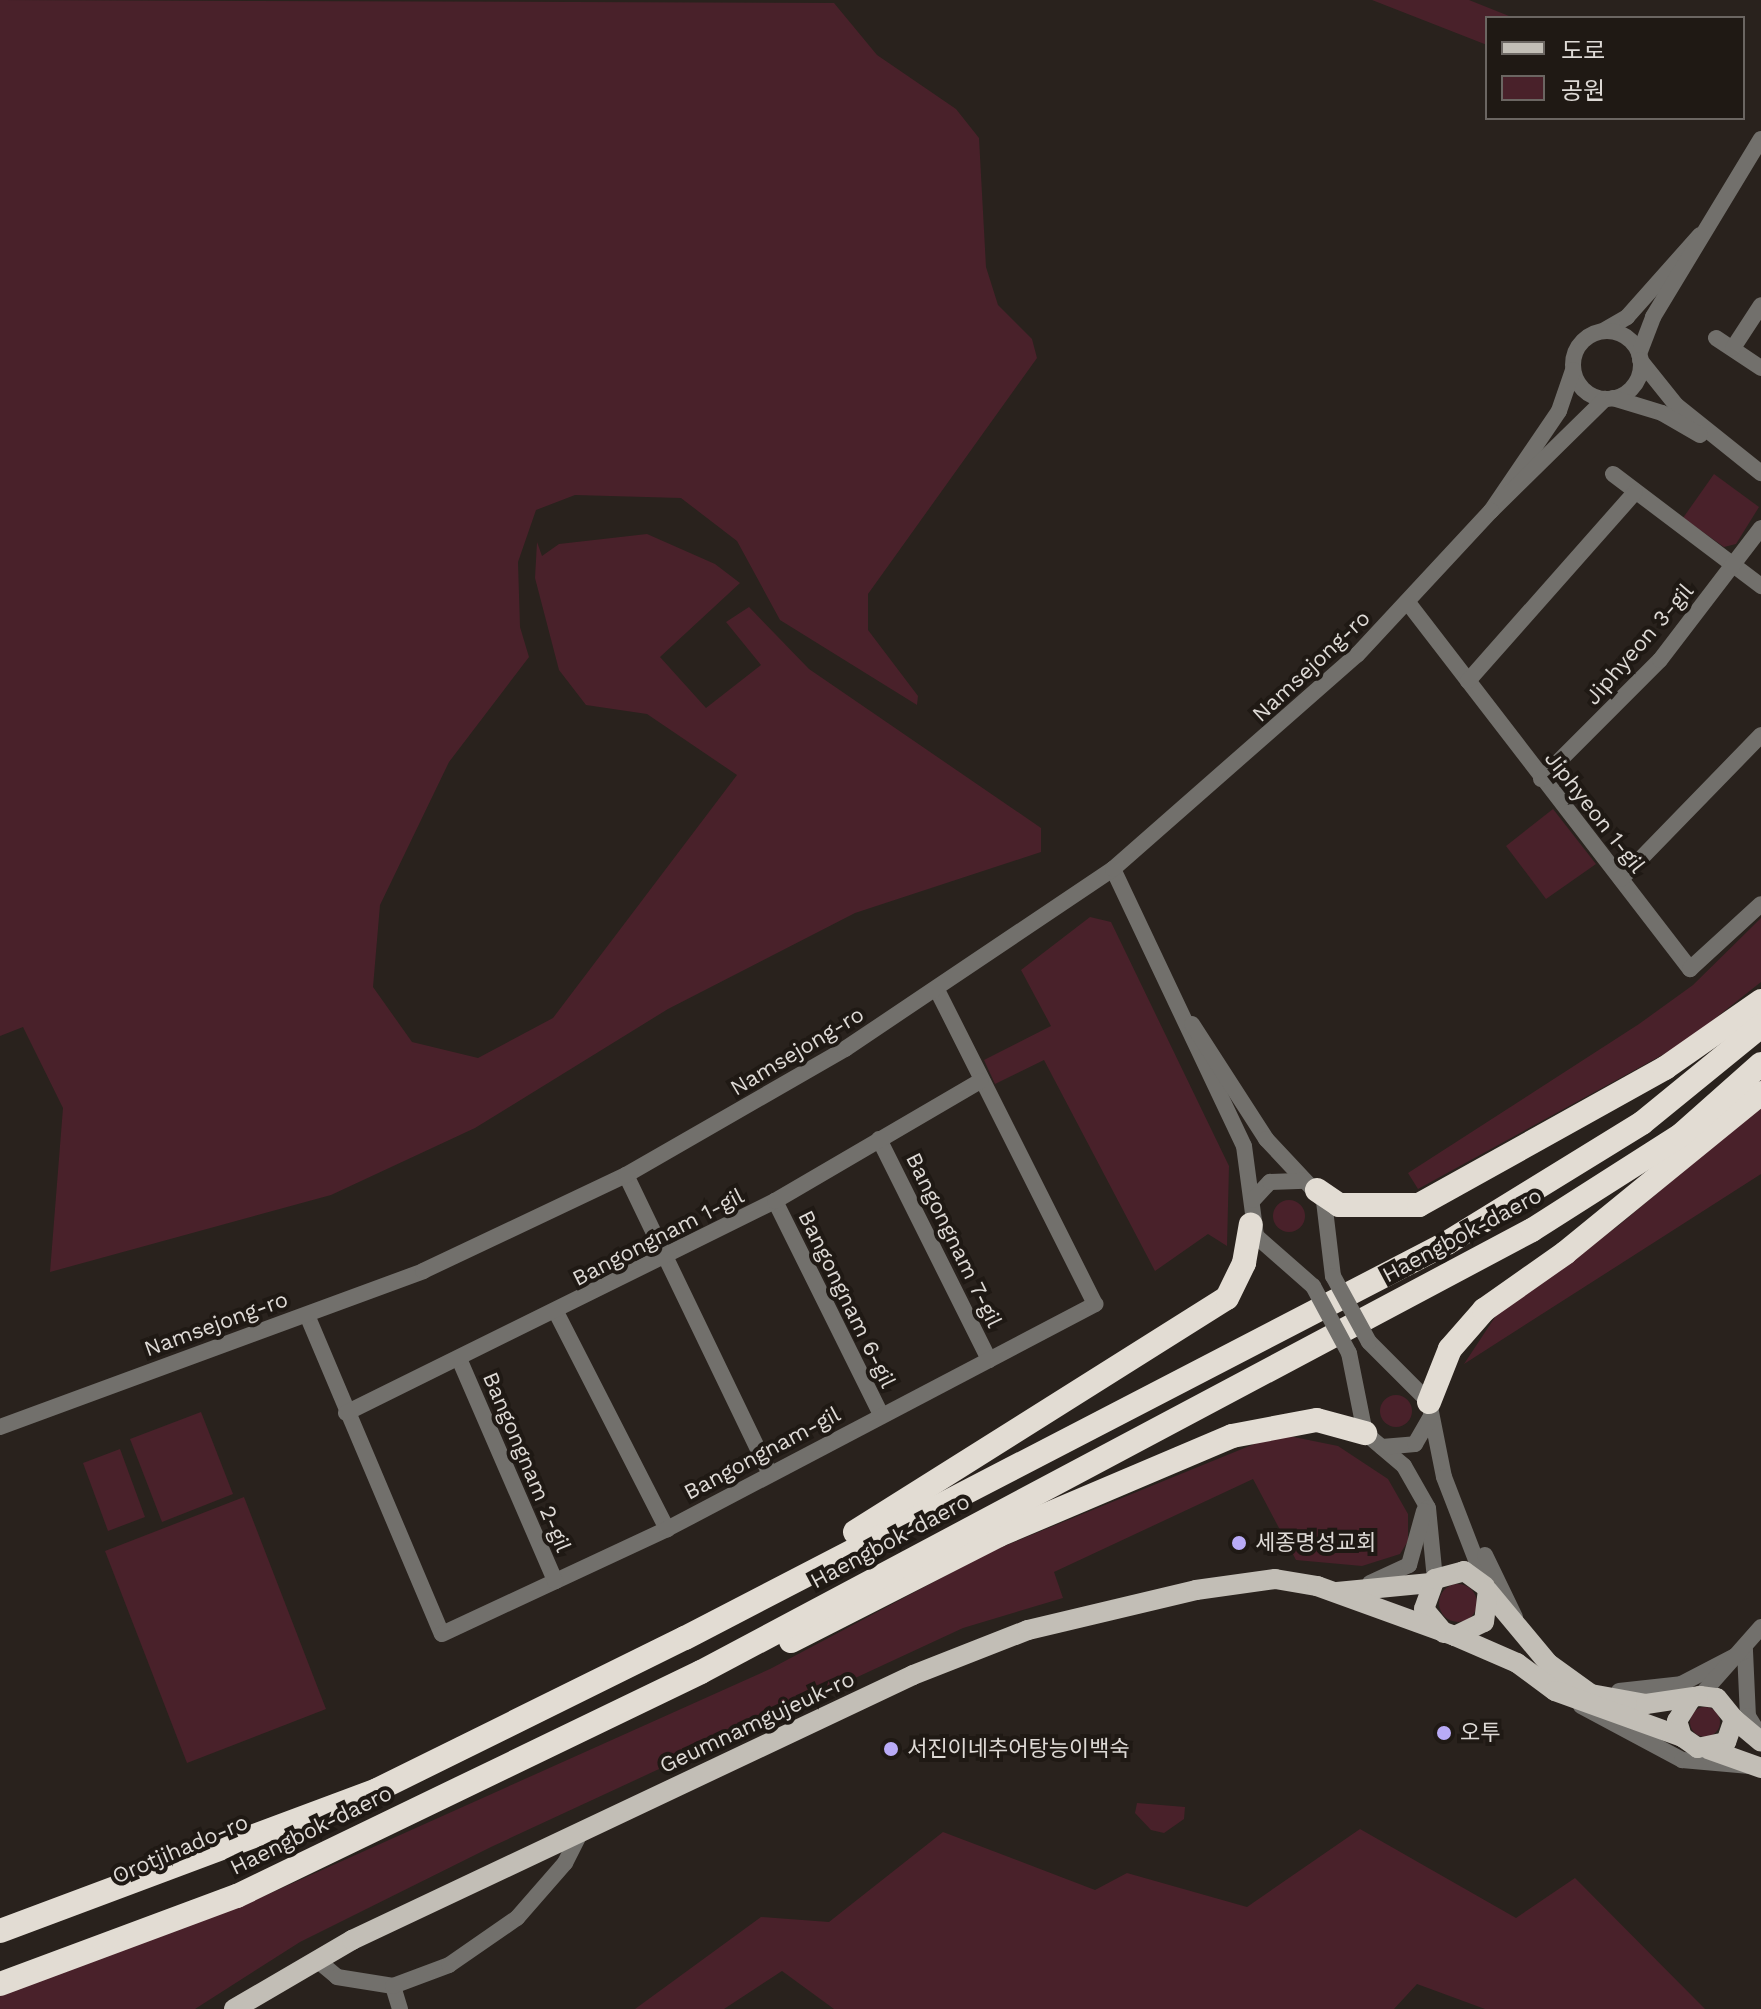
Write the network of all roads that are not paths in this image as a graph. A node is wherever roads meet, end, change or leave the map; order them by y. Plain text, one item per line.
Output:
1 (1761, 139) edge
2 (1754, 163) edge
3 (1701, 234) junction
4 (1761, 305) edge
5 (1603, 331) junction
6 (1716, 338) dead end
7 (1733, 348) junction
8 (1640, 357) junction
9 (1761, 368) edge
10 (1573, 370) junction
11 (1609, 398) junction
12 (1743, 460) junction
13 (1761, 473) edge
14 (1613, 474) dead end
15 (1635, 492) junction
16 (1491, 511) junction
17 (1761, 528) edge
18 (1732, 564) junction
19 (1761, 586) edge
20 (1409, 604) junction
21 (1468, 681) junction
22 (1761, 735) edge
23 (1541, 779) junction
24 (1113, 869) junction
25 (1621, 879) junction
26 (1761, 904) edge
27 (937, 990) junction
28 (1761, 1001) edge
29 (1186, 1017) junction
30 (1761, 1026) edge
31 (1761, 1064) edge
32 (980, 1081) junction
33 (1761, 1093) edge
34 (879, 1139) junction
35 (626, 1175) junction
36 (1312, 1186) junction
37 (775, 1201) junction
38 (1252, 1213) junction
39 (665, 1259) junction
40 (557, 1314) junction
41 (307, 1315) junction
42 (989, 1360) junction
43 (460, 1361) junction
44 (1430, 1408) junction
45 (346, 1413) junction
46 (881, 1415) junction
47 (0, 1427) edge
48 (1374, 1440) junction
49 (769, 1472) junction
50 (1424, 1501) junction
51 (667, 1529) junction
52 (1468, 1530) junction
53 (555, 1581) junction
54 (1433, 1581) junction
55 (1486, 1588) junction
56 (1333, 1592) junction
57 (1761, 1627) edge
58 (1450, 1635) junction
59 (685, 1638) junction
60 (1530, 1643) junction
61 (1745, 1651) junction
62 (701, 1672) junction
63 (1562, 1684) junction
64 (1696, 1698) junction
65 (1732, 1714) junction
66 (1682, 1737) junction
67 (1761, 1741) edge
68 (1708, 1749) junction
69 (1757, 1767) edge
70 (377, 1790) junction
71 (368, 1829) junction
72 (580, 1833) junction
73 (0, 1931) edge
74 (0, 1949) edge
75 (317, 1960) junction
76 (0, 1971) edge
77 (0, 1984) edge
78 (393, 1986) junction
79 (234, 2009) edge
80 (400, 2009) edge

1 - 2 street
2 - 3 street
3 - 5 street
3 - 8 street
4 - 7 street
5 - 8 street
5 - 10 street
6 - 7 street
7 - 9 street
8 - 11 street
8 - 12 street
10 - 11 street
10 - 16 street, Namsejong-ro
11 - 12 street
11 - 16 street, Namsejong-ro
12 - 13 street
14 - 15 street
15 - 18 street
15 - 21 street
16 - 20 street, Namsejong-ro
17 - 18 street, Jiphyeon 3-gil
18 - 19 street
18 - 23 street, Jiphyeon 3-gil
20 - 21 street, Jiphyeon 1-gil
20 - 24 street, Namsejong-ro
21 - 23 street, Jiphyeon 1-gil
22 - 25 street
23 - 25 street, Jiphyeon 1-gil
24 - 27 street, Namsejong-ro
24 - 29 street
25 - 26 street, Jiphyeon 1-gil
27 - 32 street, Bangongnam-gil
27 - 35 street, Namsejong-ro
28 - 36 highway
29 - 36 street
29 - 38 street
30 - 59 highway, Haengbok-daero
31 - 62 highway, Haengbok-daero
32 - 34 street, Bangongnam 1-gil
32 - 42 street, Bangongnam-gil
33 - 44 highway
34 - 37 street, Bangongnam 1-gil
34 - 42 street, Bangongnam 7-gil
35 - 39 street
35 - 41 street, Namsejong-ro
36 - 38 street
36 - 44 street, bridge
37 - 39 street, Bangongnam 1-gil
37 - 46 street, Bangongnam 6-gil
38 - 48 street, bridge
38 - 59 highway
39 - 40 street, Bangongnam 1-gil
39 - 49 street
40 - 43 street, Bangongnam 1-gil
40 - 51 street
41 - 45 street, Bangongnam-gil
41 - 47 street, Namsejong-ro
42 - 46 street, Bangongnam-gil
43 - 45 street, Bangongnam 1-gil
43 - 53 street, Bangongnam 2-gil
44 - 48 street
44 - 52 street
45 - 53 street, Bangongnam-gil
46 - 49 street, Bangongnam-gil
48 - 50 street
48 - 62 highway
49 - 51 street, Bangongnam-gil
50 - 54 street
50 - 56 street
51 - 53 street, Bangongnam-gil
52 - 55 street
52 - 60 street
54 - 55 main road, Geumnamgujeuk-ro
54 - 56 main road, Geumnamgujeuk-ro
54 - 58 main road
55 - 58 main road
55 - 60 main road, Geumnamgujeuk-ro
56 - 58 main road, Geumnamgujeuk-ro
56 - 72 main road, Geumnamgujeuk-ro
57 - 61 street
58 - 63 main road, Geumnamgujeuk-ro
59 - 70 highway, Haengbok-daero
60 - 63 main road, Geumnamgujeuk-ro
61 - 63 street
61 - 64 street
61 - 65 street
61 - 67 street
62 - 71 highway, Haengbok-daero
63 - 64 main road, Geumnamgujeuk-ro
63 - 66 main road, Geumnamgujeuk-ro
63 - 69 street
64 - 65 main road
64 - 66 main road
65 - 67 main road
65 - 68 main road
66 - 68 main road
68 - 69 main road
70 - 73 highway, Haengbok-daero
70 - 74 highway, Orotjihado-ro
71 - 76 highway
71 - 77 highway, Haengbok-daero
72 - 75 main road, Geumnamgujeuk-ro
72 - 78 street
75 - 78 street
75 - 79 main road, Geumnamgujeuk-ro
78 - 80 street

